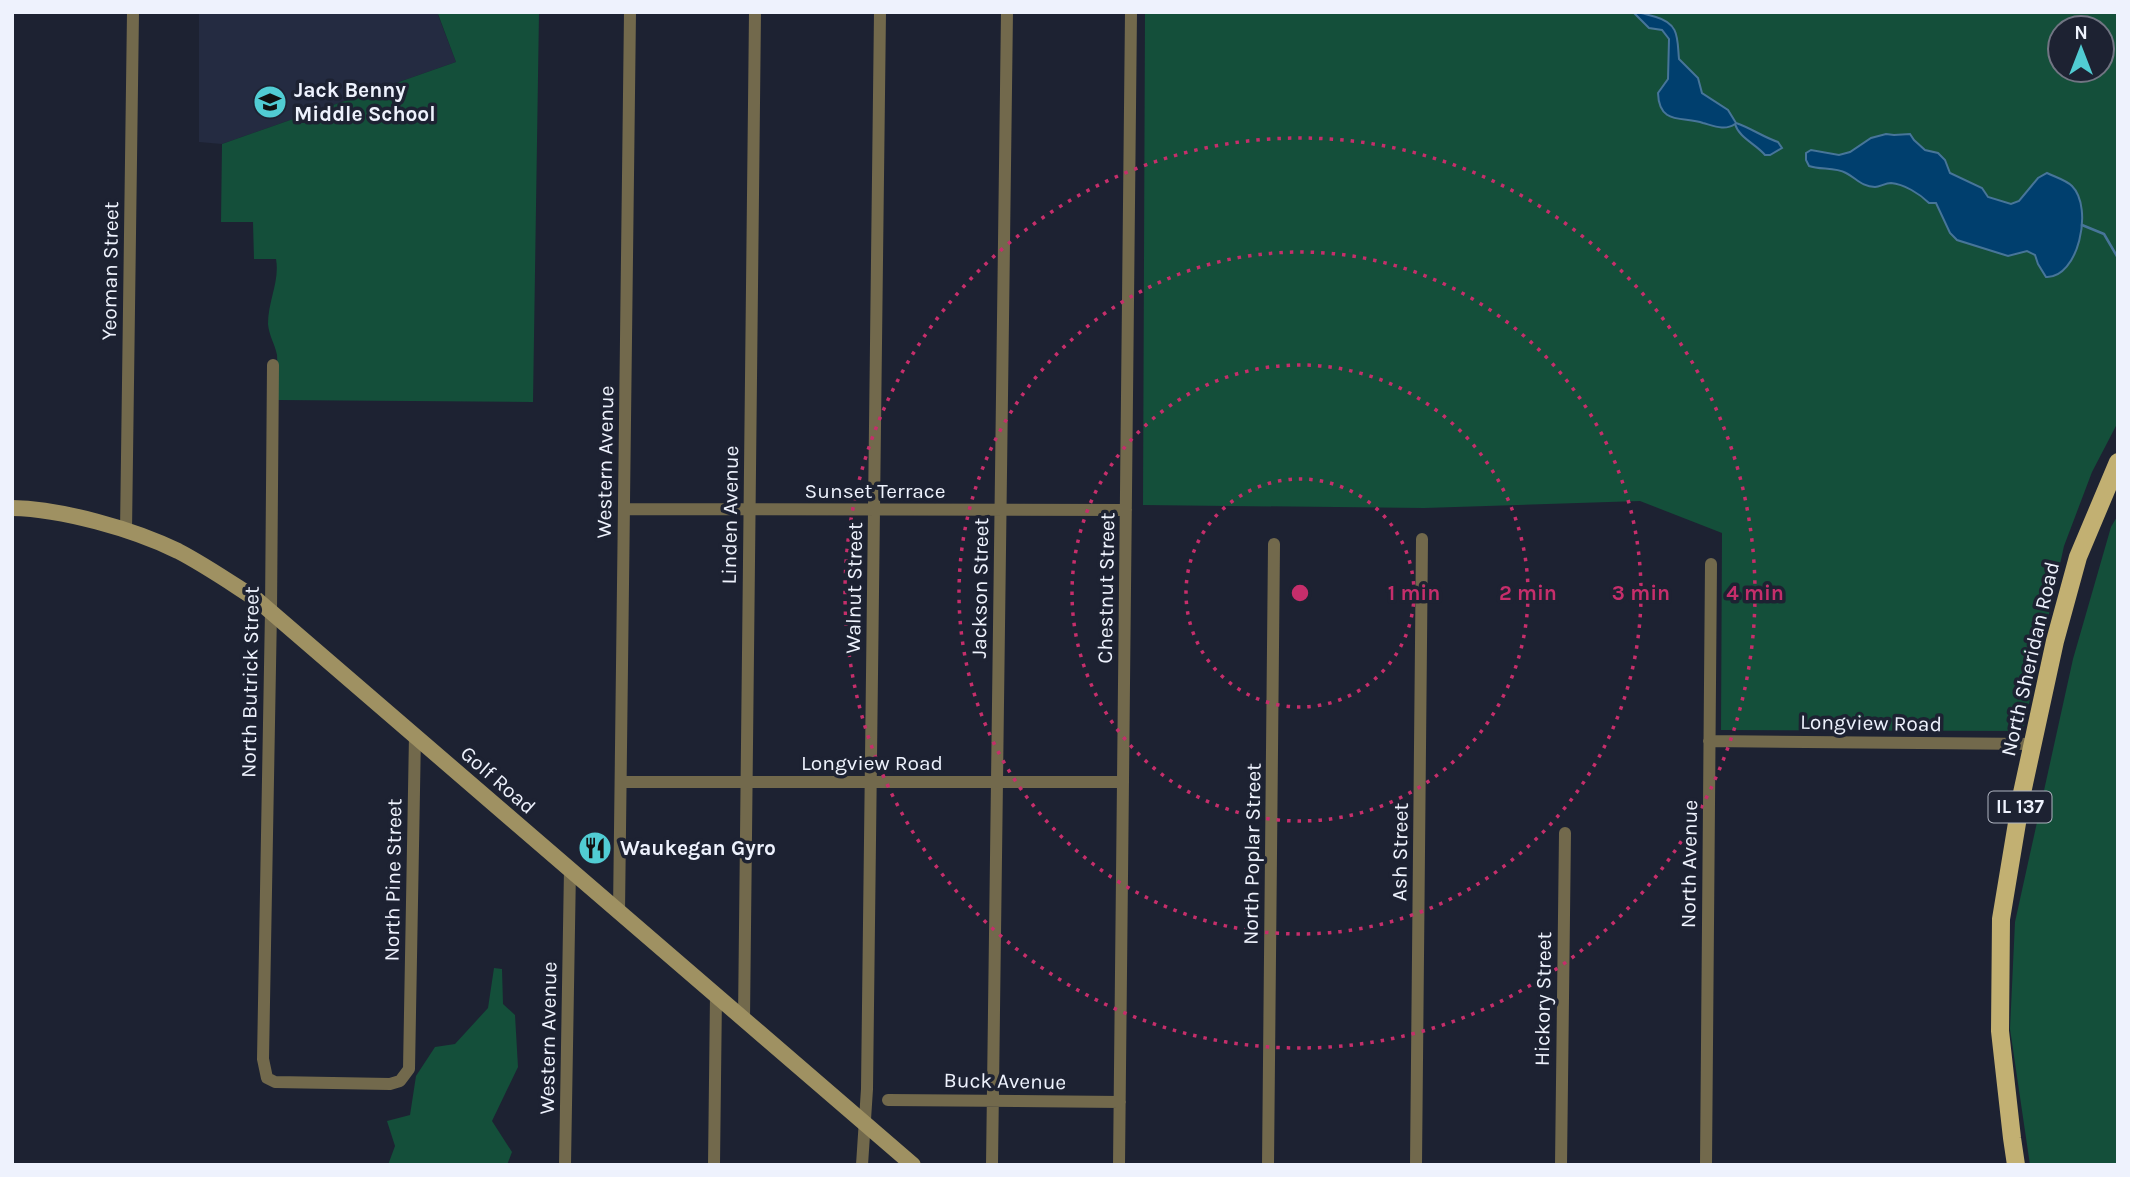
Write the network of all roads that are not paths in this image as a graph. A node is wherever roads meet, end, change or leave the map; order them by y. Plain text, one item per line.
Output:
1 (133, 12) edge
2 (630, 12) edge
3 (755, 12) edge
4 (880, 12) edge
5 (1007, 12) edge
6 (1131, 12) edge
7 (273, 365) dead end
8 (2118, 462) edge
9 (12, 508) edge
10 (624, 509) junction
11 (750, 509) junction
12 (874, 510) junction
13 (1000, 510) junction
14 (1126, 510) junction
15 (127, 531) junction
16 (1422, 539) dead end
17 (1274, 544) dead end
18 (1711, 564) dead end
19 (271, 611) junction
20 (415, 736) junction
21 (1709, 741) junction
22 (2033, 744) junction
23 (621, 782) junction
24 (747, 782) junction
25 (870, 782) junction
26 (997, 782) junction
27 (1124, 782) junction
28 (1565, 833) dead end
29 (570, 869) junction
30 (619, 912) junction
31 (716, 995) junction
32 (744, 1019) junction
33 (410, 1024) joint
34 (888, 1100) dead end
35 (993, 1101) junction
36 (1120, 1102) junction
37 (864, 1122) junction
38 (565, 1165) edge
39 (714, 1165) edge
40 (862, 1165) edge
41 (913, 1165) edge
42 (992, 1165) edge
43 (1119, 1165) edge
44 (1268, 1165) edge
45 (1416, 1165) edge
46 (1560, 1165) edge
47 (1706, 1165) edge
48 (2016, 1165) edge

1 - 15 street, Yeoman Street
2 - 10 street, Western Avenue
3 - 11 street, Linden Avenue
4 - 12 street, Walnut Street
5 - 13 street, Jackson Street
6 - 14 street, Chestnut Street
7 - 19 street, North Butrick Street
8 - 22 main road, North Sheridan Road / IL 137
9 - 15 street, Golf Road
10 - 11 street, Sunset Terrace
10 - 23 street, Western Avenue
11 - 12 street, Sunset Terrace
11 - 24 street, Linden Avenue
12 - 13 street, Sunset Terrace
12 - 25 street, Walnut Street
13 - 14 street, Sunset Terrace
13 - 26 street, Jackson Street
14 - 27 street, Chestnut Street
15 - 19 street, Golf Road
16 - 45 street, Ash Street
17 - 44 street, North Poplar Street
18 - 21 street, North Avenue
19 - 20 street, Golf Road
19 - 33 street, North Butrick Street
20 - 29 street, Golf Road
20 - 33 street, North Pine Street
21 - 22 street, Longview Road
21 - 47 street, North Avenue
22 - 48 main road, North Sheridan Road / IL 137
23 - 24 street, Longview Road
23 - 30 street, Western Avenue
24 - 25 street, Longview Road
24 - 32 street, Linden Avenue
25 - 26 street, Longview Road
25 - 37 street, Walnut Street
26 - 27 street, Longview Road
26 - 35 street, Jackson Street
27 - 36 street, Chestnut Street
28 - 46 street, Hickory Street
29 - 30 street, Golf Road
29 - 38 street, Western Avenue
30 - 31 street, Golf Road
31 - 32 street, Golf Road
31 - 39 street
32 - 37 street, Golf Road
34 - 35 street, Buck Avenue
35 - 36 street, Buck Avenue
35 - 42 street, Jackson Street
36 - 43 street, Chestnut Street
37 - 40 street, Walnut Street
37 - 41 street, Golf Road

